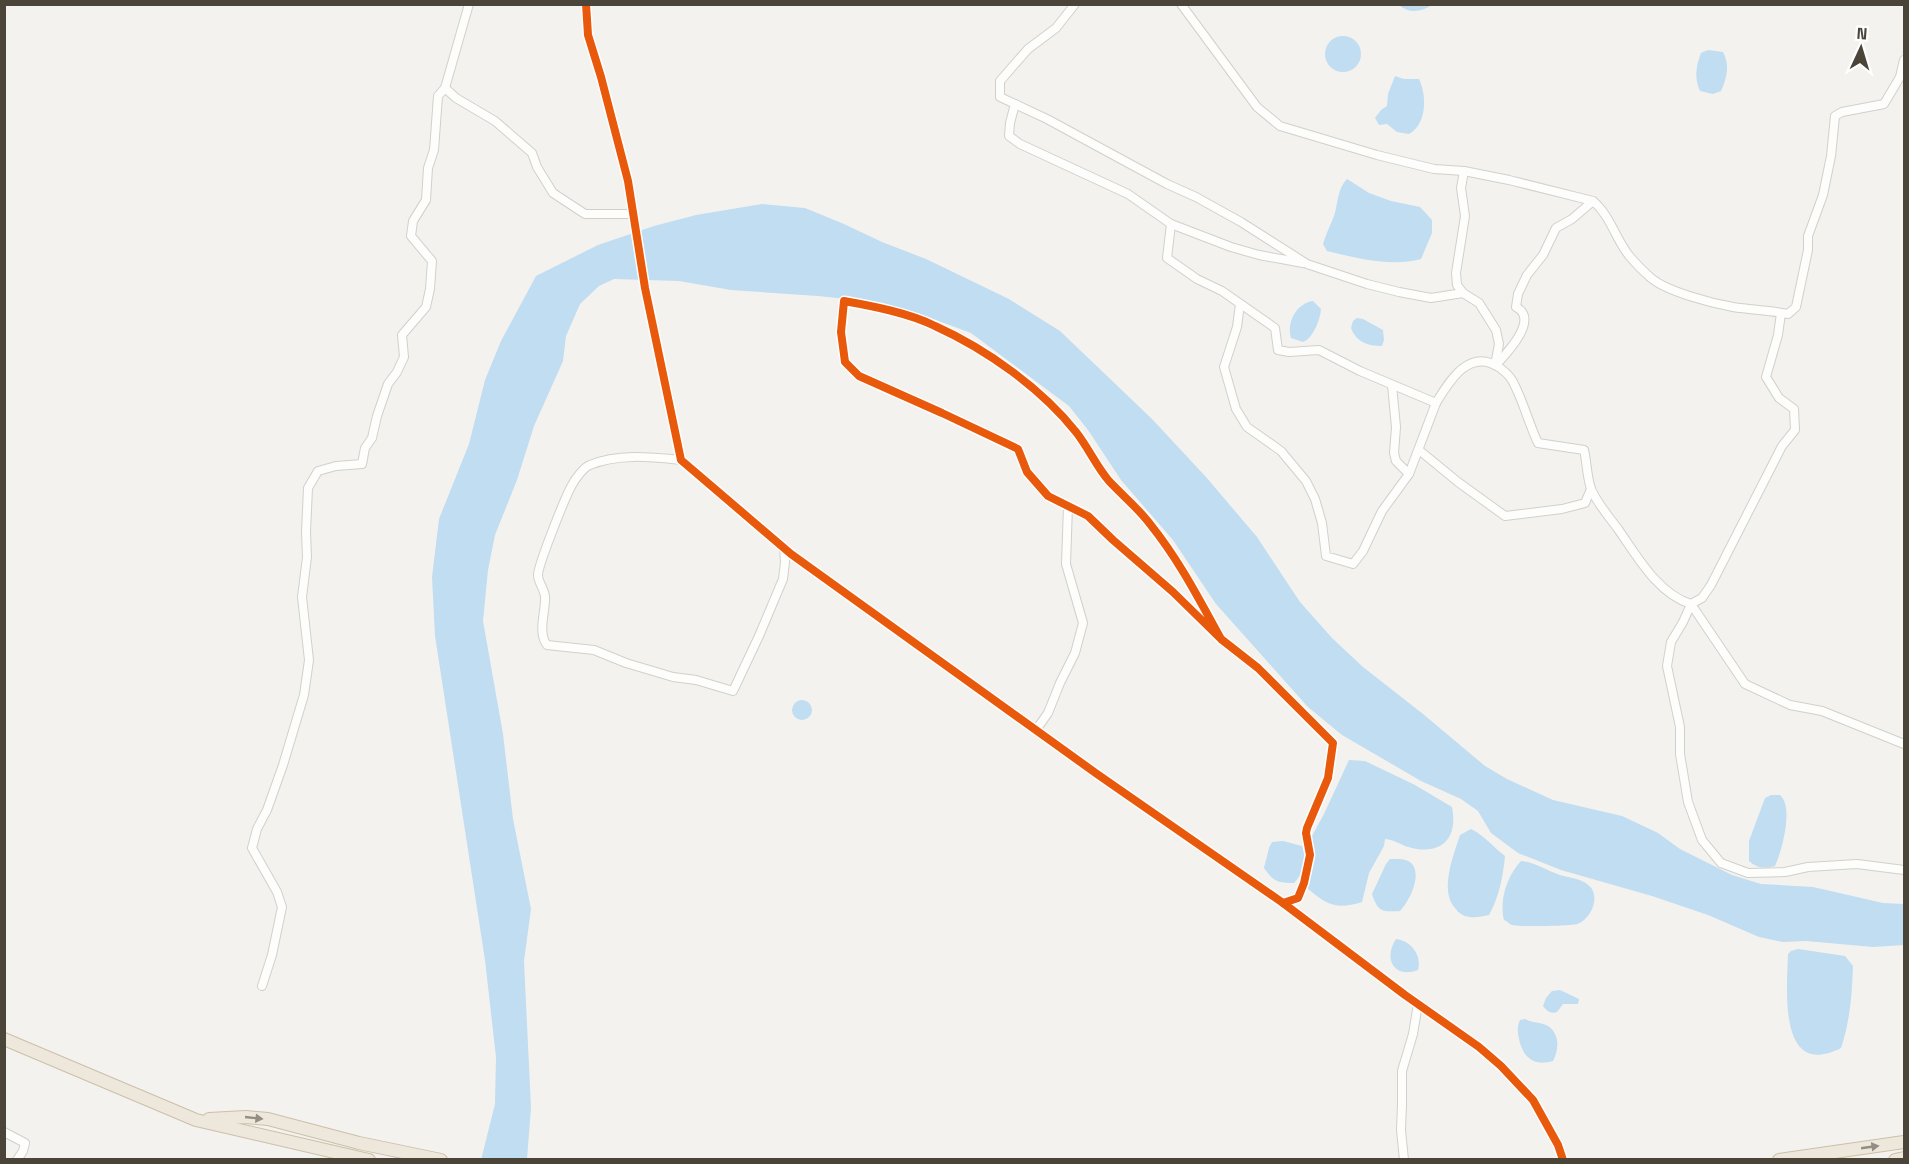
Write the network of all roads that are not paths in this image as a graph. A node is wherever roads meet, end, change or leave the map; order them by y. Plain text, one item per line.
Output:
1 (469, 4) edge
2 (586, 4) edge
3 (1075, 4) edge
4 (1181, 4) edge
5 (1905, 60) edge
6 (445, 88) junction
7 (1015, 104) junction
8 (1464, 171) junction
9 (1593, 201) junction
10 (633, 215) junction
11 (1171, 224) junction
12 (1308, 264) junction
13 (1463, 293) junction
14 (1240, 304) junction
15 (1780, 313) junction
16 (1495, 365) junction
17 (1392, 385) junction
18 (1436, 403) junction
19 (1419, 450) junction
20 (681, 460) junction
21 (1409, 474) junction
22 (1591, 489) junction
23 (1068, 507) junction
24 (784, 548) junction
25 (1691, 604) junction
26 (1221, 639) junction
27 (1036, 730) junction
28 (1905, 744) edge
29 (1905, 870) edge
30 (1282, 903) junction
31 (262, 986) dead end
32 (1418, 1004) junction
33 (4, 1039) edge
34 (196, 1120) junction
35 (4, 1132) edge
36 (1905, 1142) edge
37 (345, 1157) edge
38 (1905, 1158) edge
39 (17, 1160) edge
40 (369, 1160) edge
41 (441, 1160) edge
42 (1404, 1160) edge
43 (1563, 1160) edge
44 (1779, 1160) edge
45 (1895, 1160) edge

1 - 6 street
2 - 10 street
3 - 7 street
4 - 8 street
5 - 15 street
6 - 10 street
6 - 31 street
7 - 11 street
7 - 12 street
8 - 9 street
8 - 13 street
9 - 15 street
9 - 16 street
10 - 20 street
11 - 12 street
11 - 14 street
12 - 13 street
13 - 16 street
14 - 17 street
14 - 21 street
15 - 25 street
16 - 18 street
16 - 22 street
17 - 18 street
17 - 21 street
18 - 19 street
19 - 21 street
19 - 22 street
20 - 24 street
20 - 24 street
22 - 25 street
23 - 26 street
23 - 26 street
23 - 27 street
24 - 27 street
25 - 28 street
25 - 29 street
26 - 30 street
27 - 30 street
30 - 32 street
32 - 42 street
32 - 43 street
33 - 34 highway
34 - 37 highway
34 -> 41 highway
35 - 39 street
44 -> 36 highway
37 - 40 highway
38 - 45 highway

